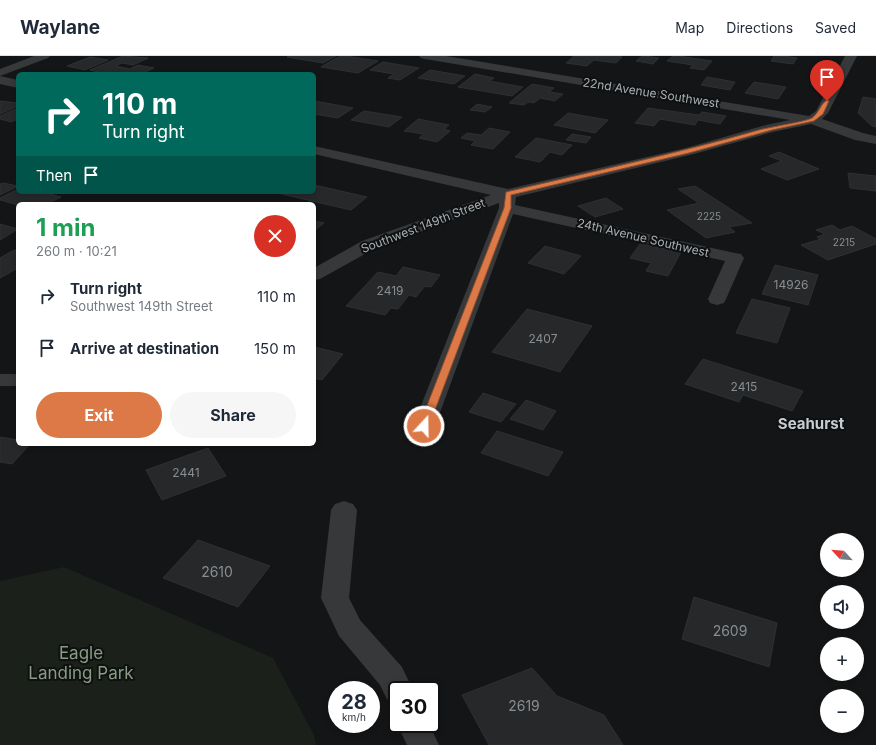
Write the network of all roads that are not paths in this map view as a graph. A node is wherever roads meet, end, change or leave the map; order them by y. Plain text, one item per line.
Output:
1 (44, 56) edge
2 (424, 56) edge
3 (851, 56) edge
4 (0, 72) edge
5 (0, 80) edge
6 (16, 84) edge
7 (812, 120) junction
8 (860, 137) junction
9 (876, 140) edge
10 (876, 144) edge
11 (316, 151) edge
12 (508, 201) junction
13 (316, 274) edge
14 (717, 299) dead end
15 (0, 380) edge
16 (16, 380) edge
17 (424, 426) dead end
18 (344, 510) dead end
19 (394, 681) edge
20 (417, 733) edge
21 (423, 745) edge

1 - 4 street
2 - 7 street, 22nd Avenue Southwest
3 - 7 street
5 - 6 street
7 - 8 street, 22nd Avenue Southwest
7 - 12 street, Southwest 149th Street
8 - 9 street, 22nd Avenue Southwest
8 - 10 street
11 - 12 street, 24th Avenue Southwest
12 - 13 street, Southwest 149th Street
12 - 14 street, 24th Avenue Southwest
12 - 17 street
15 - 16 street
18 - 19 street
20 - 21 street

